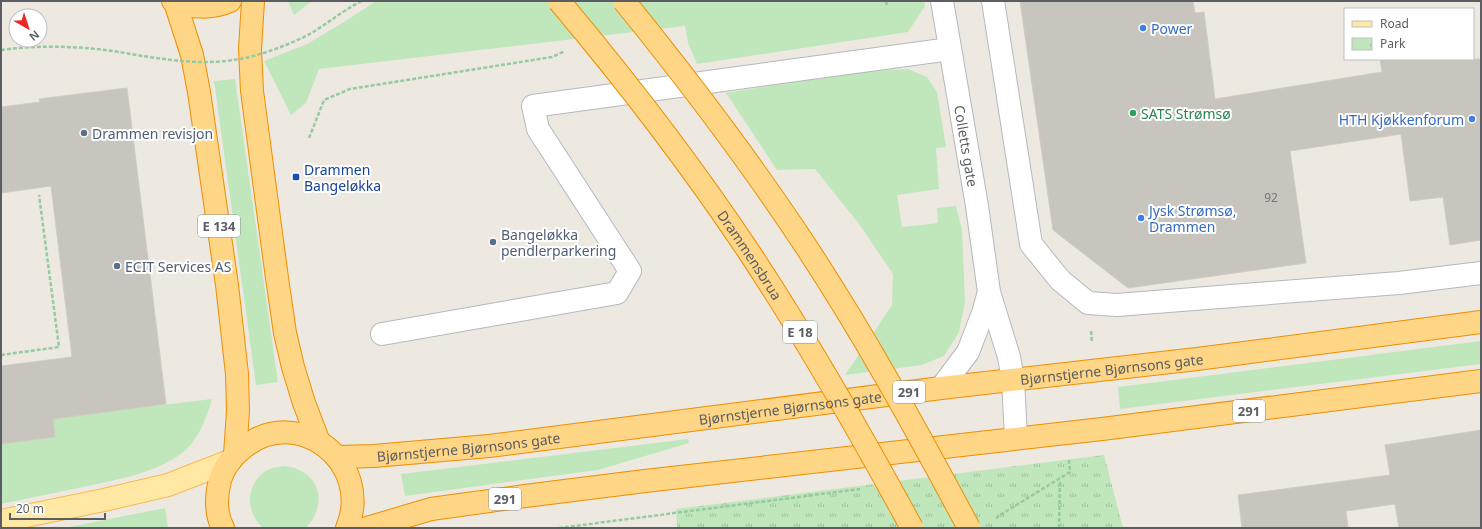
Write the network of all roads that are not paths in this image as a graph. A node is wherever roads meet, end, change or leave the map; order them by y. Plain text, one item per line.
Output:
1 (174, 1) edge
2 (230, 1) edge
3 (253, 1) edge
4 (559, 1) edge
5 (624, 1) edge
6 (942, 1) edge
7 (993, 1) edge
8 (950, 49) junction
9 (1481, 273) edge
10 (989, 292) junction
11 (1481, 322) edge
12 (382, 334) dead end
13 (1013, 380) junction
14 (1481, 381) edge
15 (942, 388) junction
16 (1016, 438) junction
17 (319, 442) junction
18 (337, 457) junction
19 (233, 458) junction
20 (1, 521) edge
21 (223, 528) edge
22 (347, 528) edge
23 (366, 528) edge
24 (912, 528) edge
25 (969, 528) edge

1 - 2 highway, E 134
1 - 19 highway, E 134
3 - 17 highway
4 - 24 highway, Drammensbrua / E 18, bridge
5 - 25 highway, bridge
6 - 8 street, Colletts gate
7 - 9 street
8 - 10 street, Colletts gate
8 - 12 street
10 - 13 street, Colletts gate
10 - 15 street, Colletts gate
11 - 13 highway, Bjørnstjerne Bjørnsons gate / 291
13 - 15 highway, Bjørnstjerne Bjørnsons gate / 291
13 - 16 street, Colletts gate
14 - 16 highway, 291
15 - 18 highway, Bjørnstjerne Bjørnsons gate / 291
16 - 23 highway, 291
17 - 18 highway
17 - 19 highway
18 - 22 highway
19 - 20 main road
19 - 21 highway

